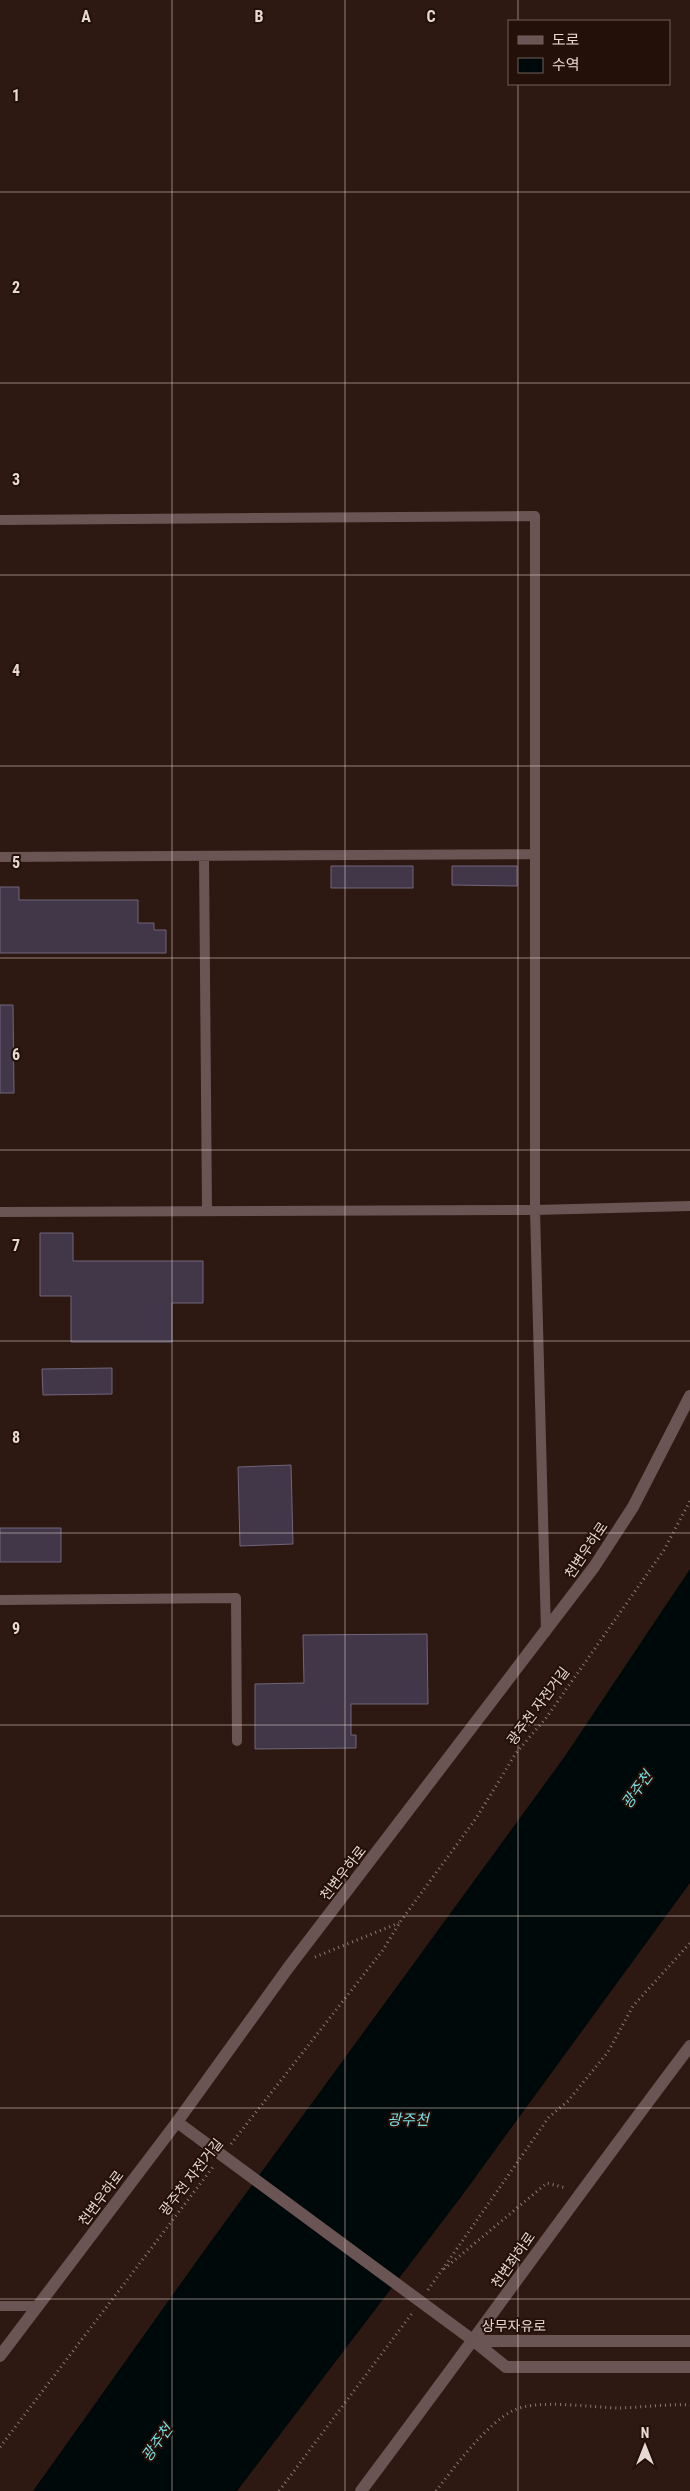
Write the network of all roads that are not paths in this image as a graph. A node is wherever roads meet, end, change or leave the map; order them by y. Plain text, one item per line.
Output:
1 (0, 520) edge
2 (534, 854) junction
3 (204, 856) junction
4 (0, 857) edge
5 (690, 1206) edge
6 (534, 1210) junction
7 (208, 1211) junction
8 (0, 1212) edge
9 (690, 1396) edge
10 (0, 1600) edge
11 (546, 1633) junction
12 (237, 1740) dead end
13 (690, 2046) edge
14 (177, 2122) junction
15 (0, 2306) edge
16 (38, 2306) junction
17 (474, 2341) junction
18 (690, 2341) edge
19 (0, 2356) edge
20 (690, 2367) edge
21 (361, 2491) edge

1 - 2 lane
2 - 3 lane
2 - 6 lane
3 - 4 lane
3 - 7 lane
5 - 6 lane
6 - 7 lane
6 - 11 lane
7 - 8 lane
9 - 11 street, 천변우하로
10 - 12 lane
11 - 14 street, 천변우하로
13 - 17 street, 천변좌하로
14 - 16 street, 천변우하로
14 - 17 street, bridge
15 - 16 lane
16 - 19 street, 천변우하로
17 - 18 street, 상무자유로
17 - 20 street, 상무자유로
17 - 21 street, 천변좌하로

